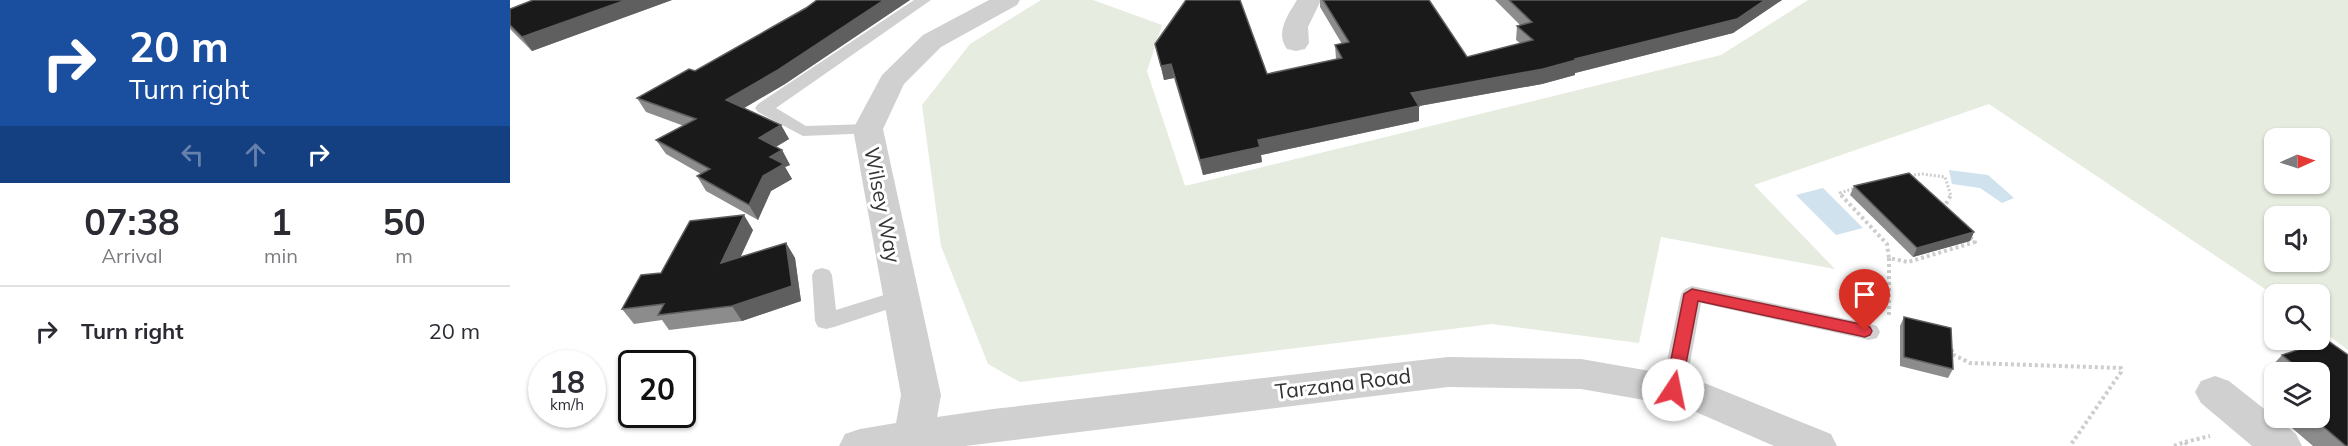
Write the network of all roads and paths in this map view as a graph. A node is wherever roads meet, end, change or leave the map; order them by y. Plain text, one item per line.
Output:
1 (924, 0) edge
2 (1008, 0) edge
3 (1309, 0) edge
4 (1296, 43) dead end
5 (868, 129) junction
6 (1901, 176) edge
7 (1860, 187) edge
8 (1950, 218) edge
9 (1966, 234) edge
10 (1889, 258) junction
11 (822, 275) dead end
12 (900, 298) junction
13 (1889, 320) dead end
14 (1869, 332) dead end
15 (1952, 345) edge
16 (1673, 390) junction
17 (2215, 392) dead end
18 (910, 442) edge
19 (1805, 444) edge
20 (860, 446) edge
21 (2070, 446) edge
22 (2174, 446) edge
23 (2189, 446) edge
24 (2281, 446) edge

1 - 5 lane
2 - 5 street, Wilsey Way
3 - 4 street
5 - 12 street, Wilsey Way
6 - 8 path
7 - 10 path
9 - 10 path
10 - 13 path
11 - 12 lane
12 - 18 street, Wilsey Way
14 - 16 lane
15 - 21 path
16 - 18 street, Tarzana Road
16 - 19 street, Tarzana Road
17 - 24 street
18 - 20 street, Tarzana Road
22 - 23 path

